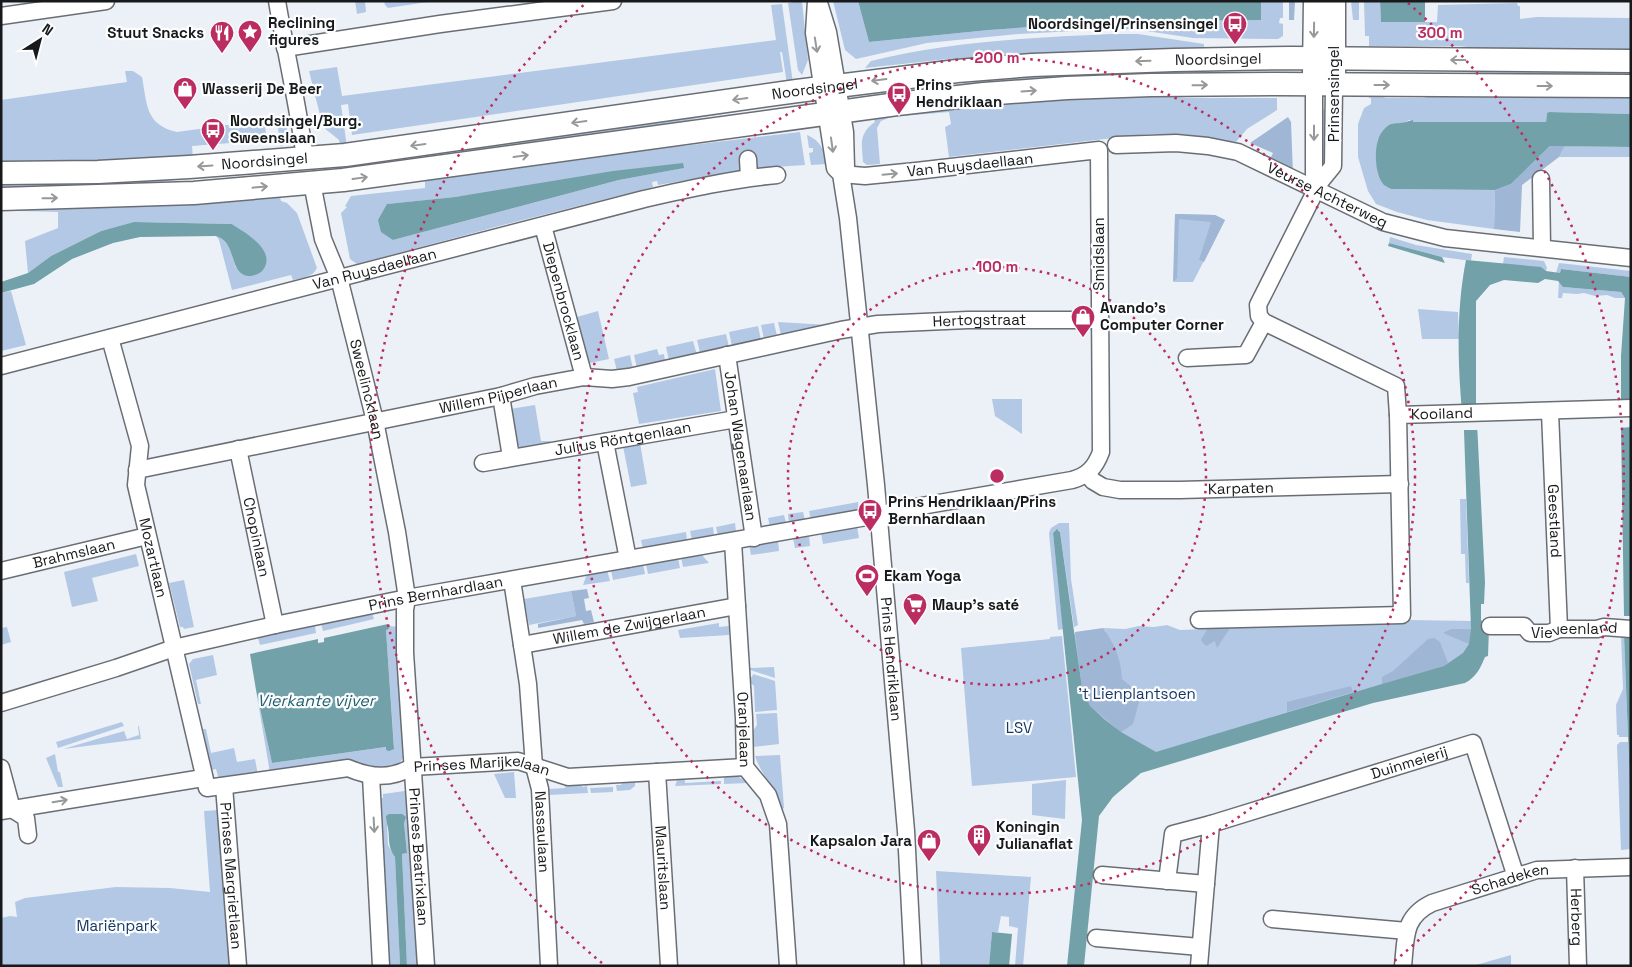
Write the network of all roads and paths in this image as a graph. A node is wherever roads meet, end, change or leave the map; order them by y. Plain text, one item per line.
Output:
1 (106, 1) edge
2 (277, 1) edge
3 (612, 1) edge
4 (817, 1) edge
5 (1315, 1) edge
6 (1334, 1) edge
7 (1, 16) edge
8 (285, 48) junction
9 (1324, 59) junction
10 (1631, 61) edge
11 (1324, 85) junction
12 (1631, 86) edge
13 (830, 87) junction
14 (834, 113) junction
15 (1116, 145) dead end
16 (1098, 150) joint
17 (305, 158) junction
18 (748, 159) dead end
19 (1, 173) edge
20 (841, 174) junction
21 (777, 176) dead end
22 (749, 177) junction
23 (1541, 180) dead end
24 (312, 183) junction
25 (1318, 186) junction
26 (1, 199) edge
27 (543, 226) junction
28 (1542, 248) junction
29 (1631, 258) edge
30 (339, 278) junction
31 (1099, 320) junction
32 (1264, 322) junction
33 (860, 327) junction
34 (110, 338) junction
35 (727, 355) junction
36 (1187, 358) dead end
37 (1, 366) edge
38 (584, 377) junction
39 (501, 396) junction
40 (1631, 408) edge
41 (1550, 412) junction
42 (1398, 415) junction
43 (736, 419) junction
44 (375, 421) junction
45 (605, 442) junction
46 (238, 449) junction
47 (511, 457) junction
48 (483, 463) dead end
49 (138, 470) junction
50 (1087, 474) junction
51 (1400, 484) junction
52 (878, 515) junction
53 (147, 536) junction
54 (754, 538) junction
55 (733, 542) junction
56 (628, 559) junction
57 (1, 571) edge
58 (512, 580) junction
59 (407, 598) junction
60 (737, 606) junction
61 (1198, 620) dead end
62 (275, 625) junction
63 (1490, 626) dead end
64 (1631, 629) edge
65 (1559, 630) junction
66 (522, 645) junction
67 (174, 648) junction
68 (1, 703) edge
69 (534, 766) junction
70 (412, 767) junction
71 (745, 767) junction
72 (1, 768) edge
73 (657, 772) junction
74 (371, 776) junction
75 (203, 778) junction
76 (224, 786) junction
77 (6, 810) edge
78 (1211, 824) junction
79 (28, 835) dead end
80 (1631, 867) edge
81 (1575, 868) junction
82 (1102, 875) dead end
83 (1516, 877) junction
84 (1167, 881) junction
85 (1206, 884) junction
86 (1272, 919) dead end
87 (1407, 931) junction
88 (1096, 938) dead end
89 (1200, 947) junction
90 (238, 966) edge
91 (382, 966) edge
92 (426, 966) edge
93 (549, 966) edge
94 (669, 966) edge
95 (788, 966) edge
96 (913, 966) edge
97 (1199, 966) edge
98 (1403, 966) edge
99 (1578, 966) edge

1 - 7 street
2 - 8 street
3 - 8 street
4 - 13 street, Prins Hendriklaan
5 -> 9 main road, Prinsensingel
6 - 9 main road, Prinsensingel
8 - 17 street
10 -> 9 main road, Noordsingel
9 - 11 main road, Prinsensingel
9 -> 13 main road, Noordsingel
11 -> 12 main road, Noordsingel
14 -> 11 main road, Noordsingel
11 - 25 street, Prinsensingel
13 - 14 street, Prins Hendriklaan
13 -> 17 main road, Noordsingel
14 - 20 street, Prins Hendriklaan
24 -> 14 main road, Noordsingel
15 - 25 street, Veurse Achterweg
20 -> 16 street, Van Ruysdaellaan
16 - 31 street, Smidslaan
17 -> 19 main road, Noordsingel
17 - 24 main road
18 - 22 street
20 - 33 street, Prins Hendriklaan
21 - 22 street, Van Ruysdaellaan
22 - 27 street, Van Ruysdaellaan
23 - 28 street
26 -> 24 main road, Noordsingel
24 - 30 street, Sweelincklaan
25 - 28 street, Veurse Achterweg
25 - 32 street
27 - 30 street, Van Ruysdaellaan
27 - 38 street, Diepenbrocklaan
28 - 29 street, Veurse Achterweg
30 - 34 street, Van Ruysdaellaan
30 - 44 street, Sweelincklaan
31 - 33 street, Hertogstraat
31 - 50 street, Smidslaan
32 - 36 street
32 - 42 street, Kooiland
33 - 35 street, Willem Pijperlaan
33 - 52 street, Prins Hendriklaan
34 - 37 street, Van Ruysdaellaan
34 - 49 street, Mozartlaan
35 - 38 street, Willem Pijperlaan
35 - 43 street, Johan Wagenaarlaan
38 - 39 street, Willem Pijperlaan
39 - 44 street, Willem Pijperlaan
39 - 47 street
40 - 41 street, Kooiland
41 - 42 street, Kooiland
41 - 65 street, Geestland
42 - 51 street
43 - 45 street, Julius Röntgenlaan
43 - 54 street, Johan Wagenaarlaan
44 - 46 street, Willem Pijperlaan
44 - 59 street, Sweelincklaan
45 - 47 street, Julius Röntgenlaan
45 - 56 street
46 - 49 street, Willem Pijperlaan
46 - 62 street, Chopinlaan
47 - 48 street, Julius Röntgenlaan
49 - 53 street, Mozartlaan
50 - 51 street, Karpaten
50 - 52 street, Prins Bernhardlaan
51 - 61 street
52 - 54 street, Prins Bernhardlaan
52 - 96 street, Prins Hendriklaan
53 - 57 street, Brahmslaan
53 - 67 street, Mozartlaan
54 - 55 street, Prins Bernhardlaan
55 - 56 street, Prins Bernhardlaan
55 - 60 street, Oranjelaan
56 - 58 street, Prins Bernhardlaan
58 - 59 street, Prins Bernhardlaan
58 - 66 street, Nassaulaan
59 - 62 street, Prins Bernhardlaan
59 - 70 street, Prinses Beatrixlaan
60 - 66 street, Willem de Zwijgerlaan
60 - 71 street, Oranjelaan
62 - 67 street, Prins Bernhardlaan
63 - 65 street, Vieveenland
64 - 65 street, Vieveenland
66 - 69 street, Nassaulaan
67 - 68 street, Prins Bernhardlaan
67 - 75 street, Mozartlaan
69 - 70 street, Prinses Marijkelaan
69 - 73 street, Prinses Marijkelaan
69 - 93 street, Nassaulaan
70 - 74 street, Prinses Marijkelaan
70 - 92 street, Prinses Beatrixlaan
71 - 73 street, Prinses Marijkelaan
71 - 95 street, Oranjelaan
72 - 77 street
73 - 94 street, Mauritslaan
74 - 76 street, Prinses Marijkelaan
74 -> 91 street
75 - 76 street
77 -> 75 street
76 - 90 street, Prinses Margrietlaan
77 - 79 street
78 - 83 street, Duinmeierij
78 - 84 street, Duinmeierij
78 - 85 street
80 - 81 street, Schadeken
81 - 83 street, Schadeken
81 - 99 street, Herberg
82 - 84 street
83 - 87 street, Schadeken
84 - 85 street
85 - 89 street
86 - 87 street
87 - 98 street, Schadeken
88 - 89 street
89 - 97 street

